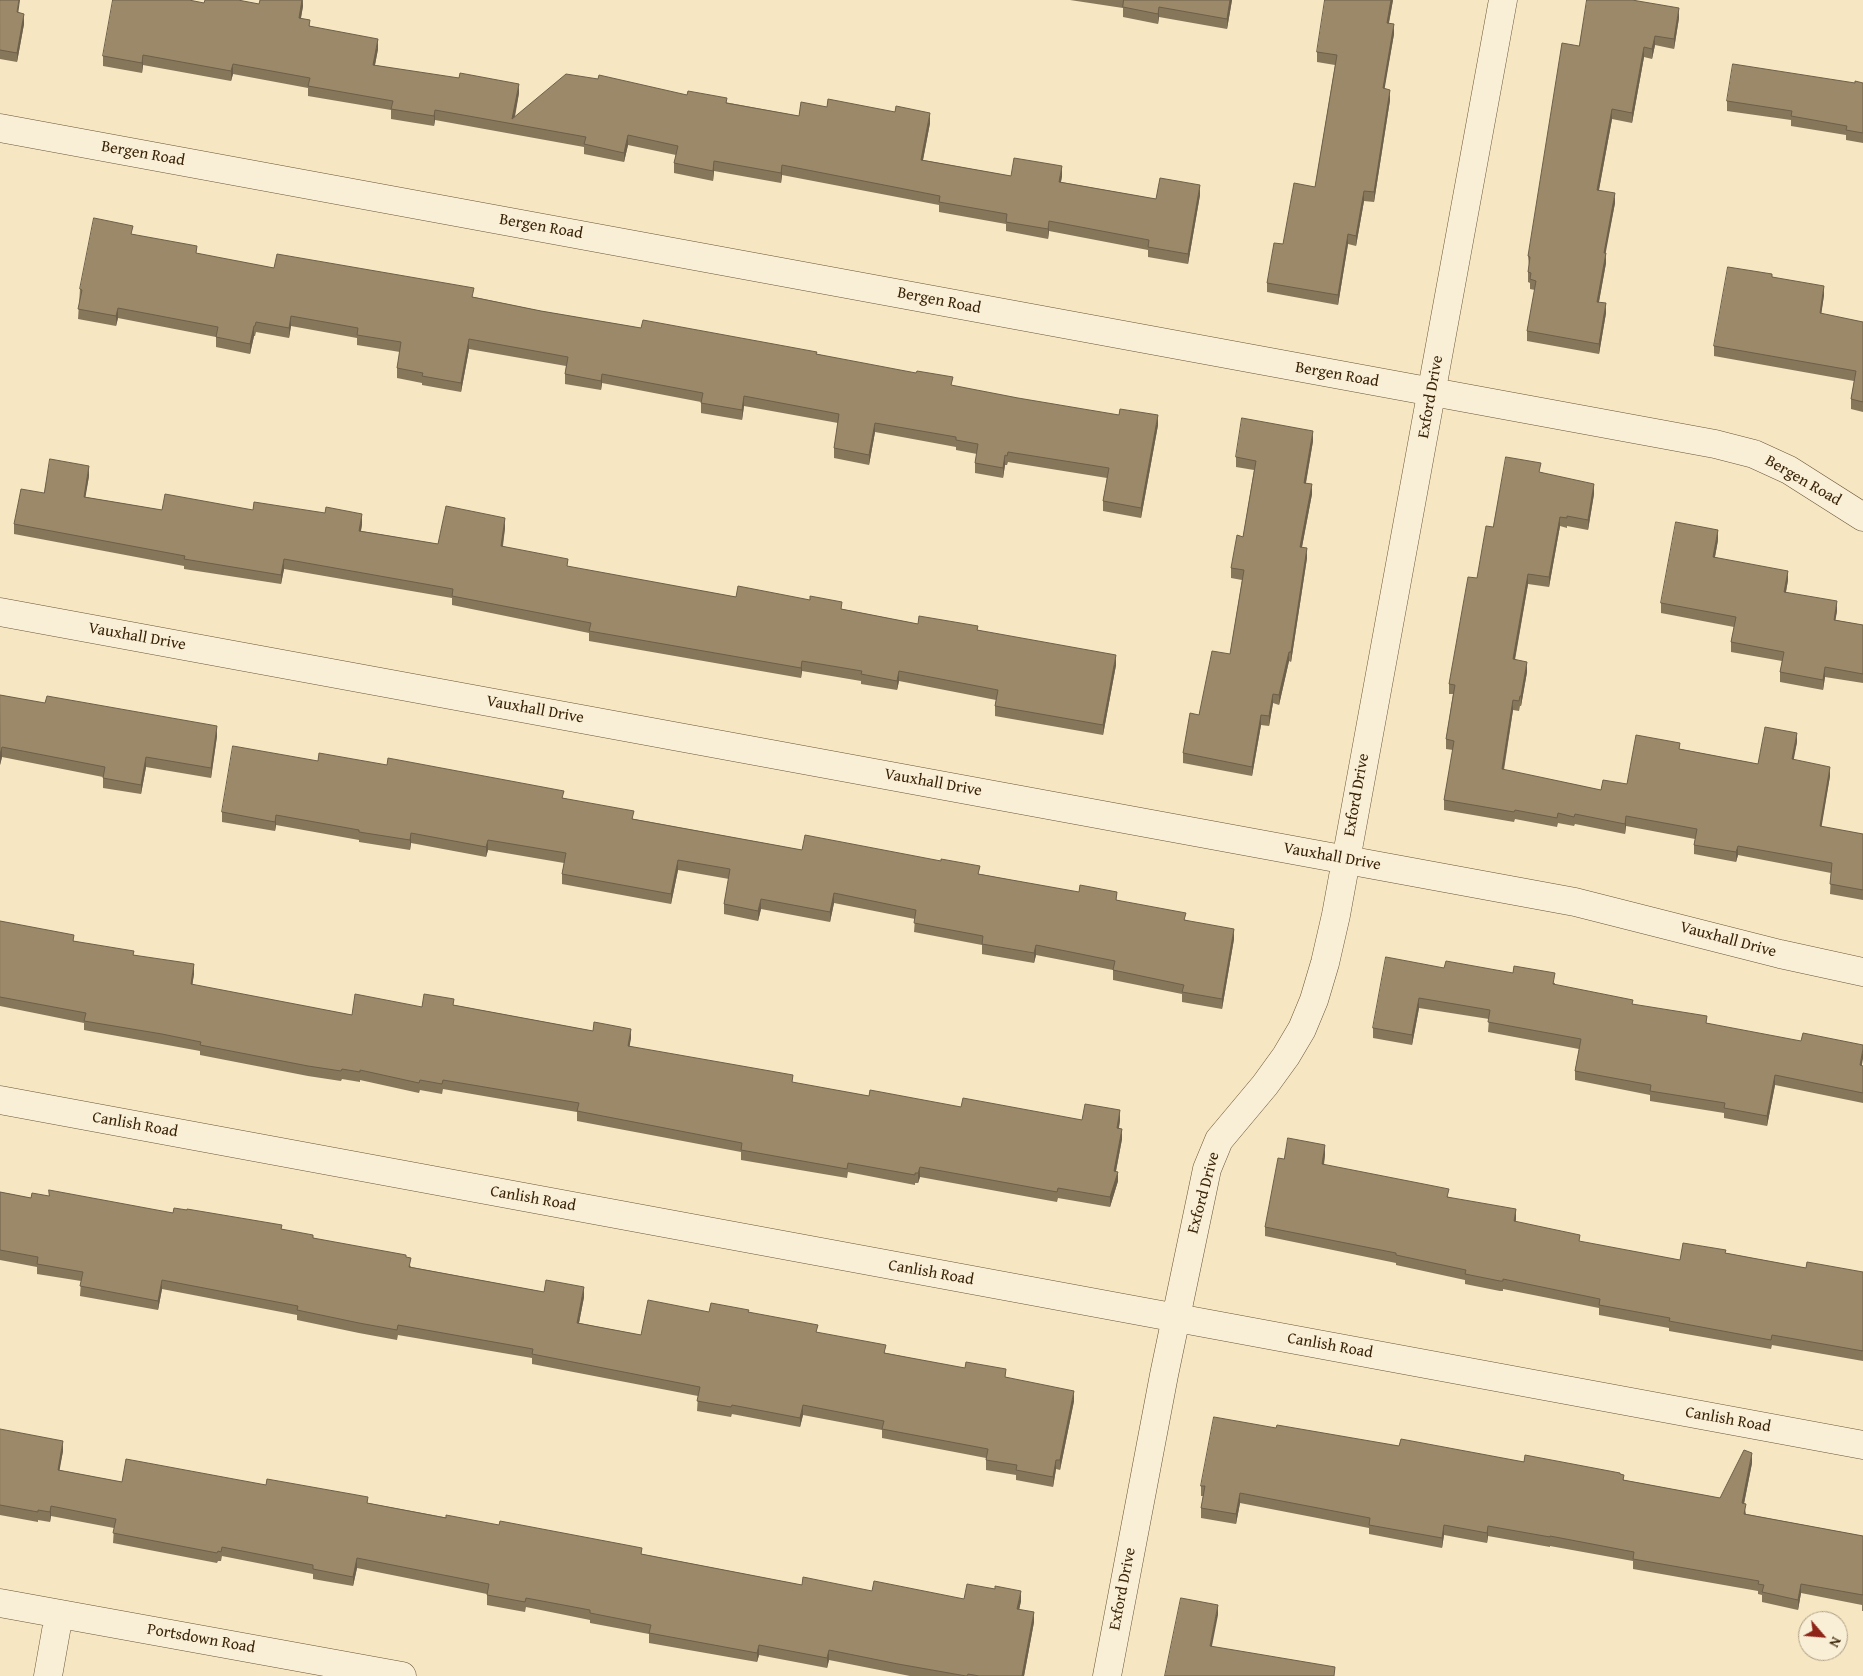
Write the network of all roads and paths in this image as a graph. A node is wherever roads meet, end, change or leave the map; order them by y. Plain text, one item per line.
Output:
1 (1503, 0) edge
2 (0, 128) edge
3 (1432, 393) junction
4 (1863, 517) edge
5 (0, 612) edge
6 (1346, 860) junction
7 (1863, 972) edge
8 (0, 1100) edge
9 (1176, 1318) junction
10 (1863, 1445) edge
11 (0, 1603) edge
12 (60, 1614) junction
13 (48, 1676) edge
14 (402, 1676) edge
15 (1107, 1676) edge

1 - 3 street, Exford Drive
2 - 3 street, Bergen Road
3 - 4 street, Bergen Road
3 - 6 street, Exford Drive
5 - 6 street, Vauxhall Drive
6 - 7 street, Vauxhall Drive
6 - 9 street, Exford Drive
8 - 9 street, Canlish Road
9 - 10 street, Canlish Road
9 - 15 street, Exford Drive
11 - 12 street, Portsdown Road
12 - 13 street
12 - 14 street, Portsdown Road

